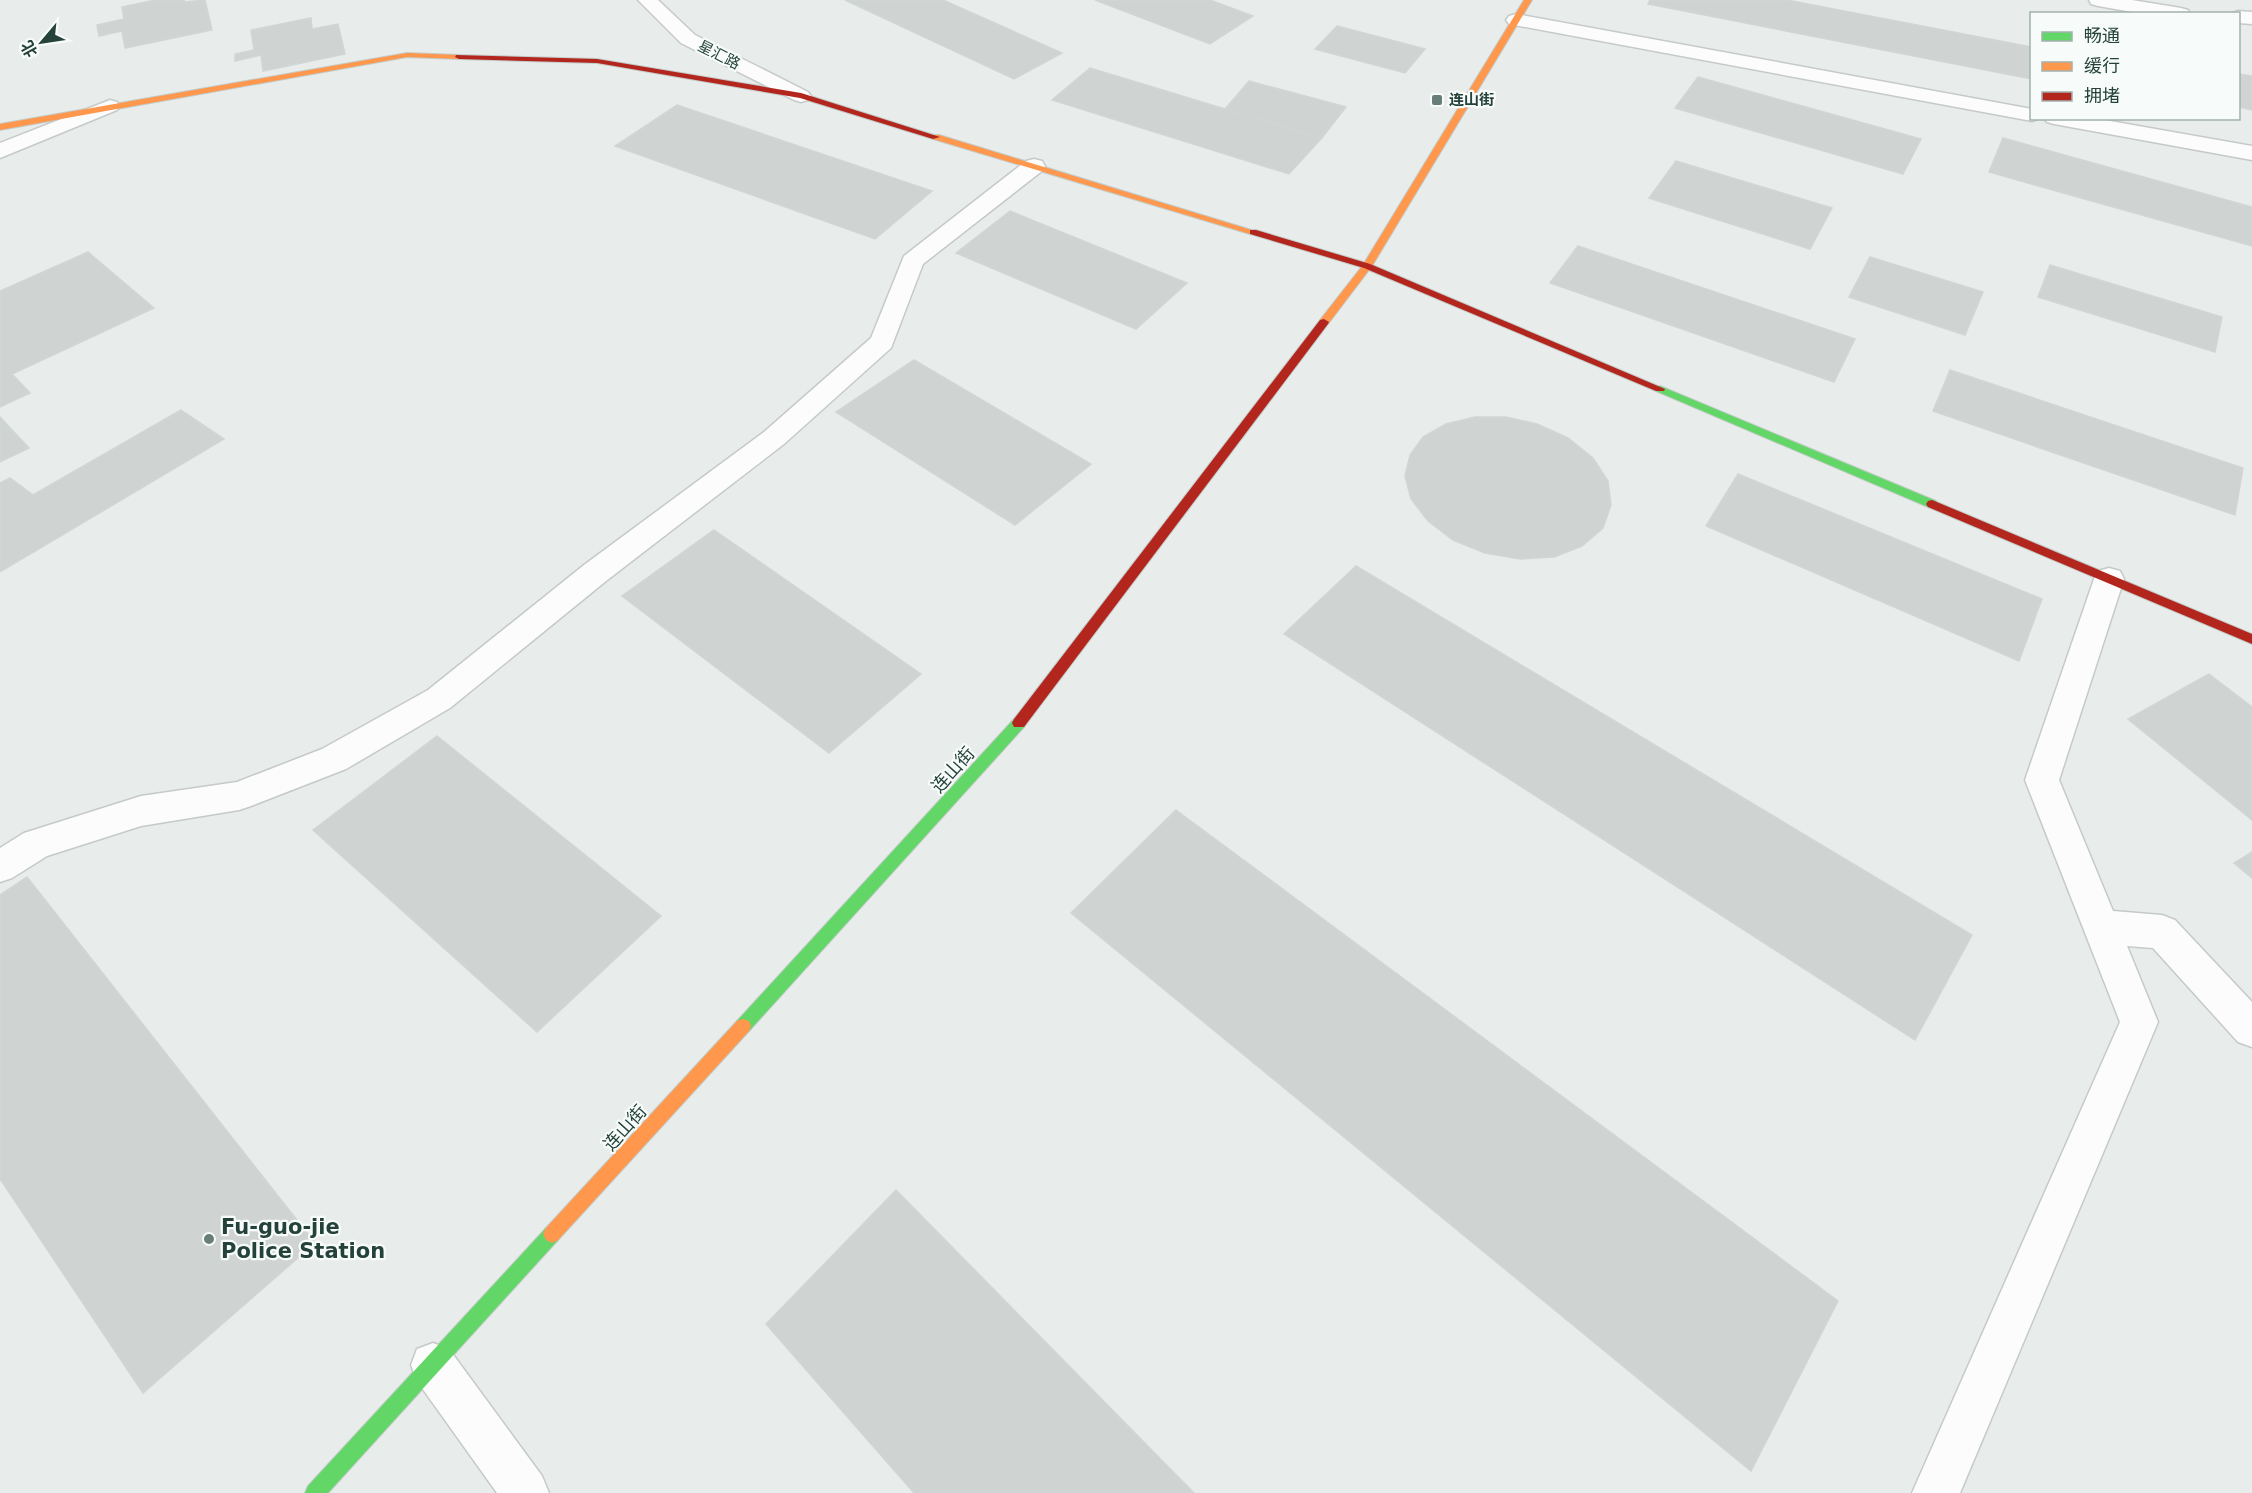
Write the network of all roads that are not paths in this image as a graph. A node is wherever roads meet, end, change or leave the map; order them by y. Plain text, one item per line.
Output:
1 (647, 0) edge
2 (1528, 0) edge
3 (2098, 0) edge
4 (2169, 12) edge
5 (1516, 21) junction
6 (801, 96) junction
7 (110, 106) junction
8 (2030, 115) edge
9 (2065, 120) edge
10 (0, 127) edge
11 (0, 151) edge
12 (2252, 153) edge
13 (1034, 166) junction
14 (1367, 267) junction
15 (2109, 579) junction
16 (2252, 639) edge
17 (0, 867) edge
18 (2101, 927) junction
19 (2252, 1029) edge
20 (433, 1365) junction
21 (315, 1493) edge
22 (525, 1493) edge
23 (1936, 1493) edge

1 - 6 street, 星汇路
2 - 5 street, 连山街
3 - 4 street
5 - 8 street
5 - 14 street, 连山街
6 - 7 street
6 - 13 street
7 - 10 street
7 - 11 street
9 - 12 street
13 - 14 street
13 - 17 street
14 - 15 street
14 - 20 street, 连山街
15 - 16 street
15 - 18 street
18 - 19 street
18 - 23 street
20 - 21 street, 连山街
20 - 22 street

